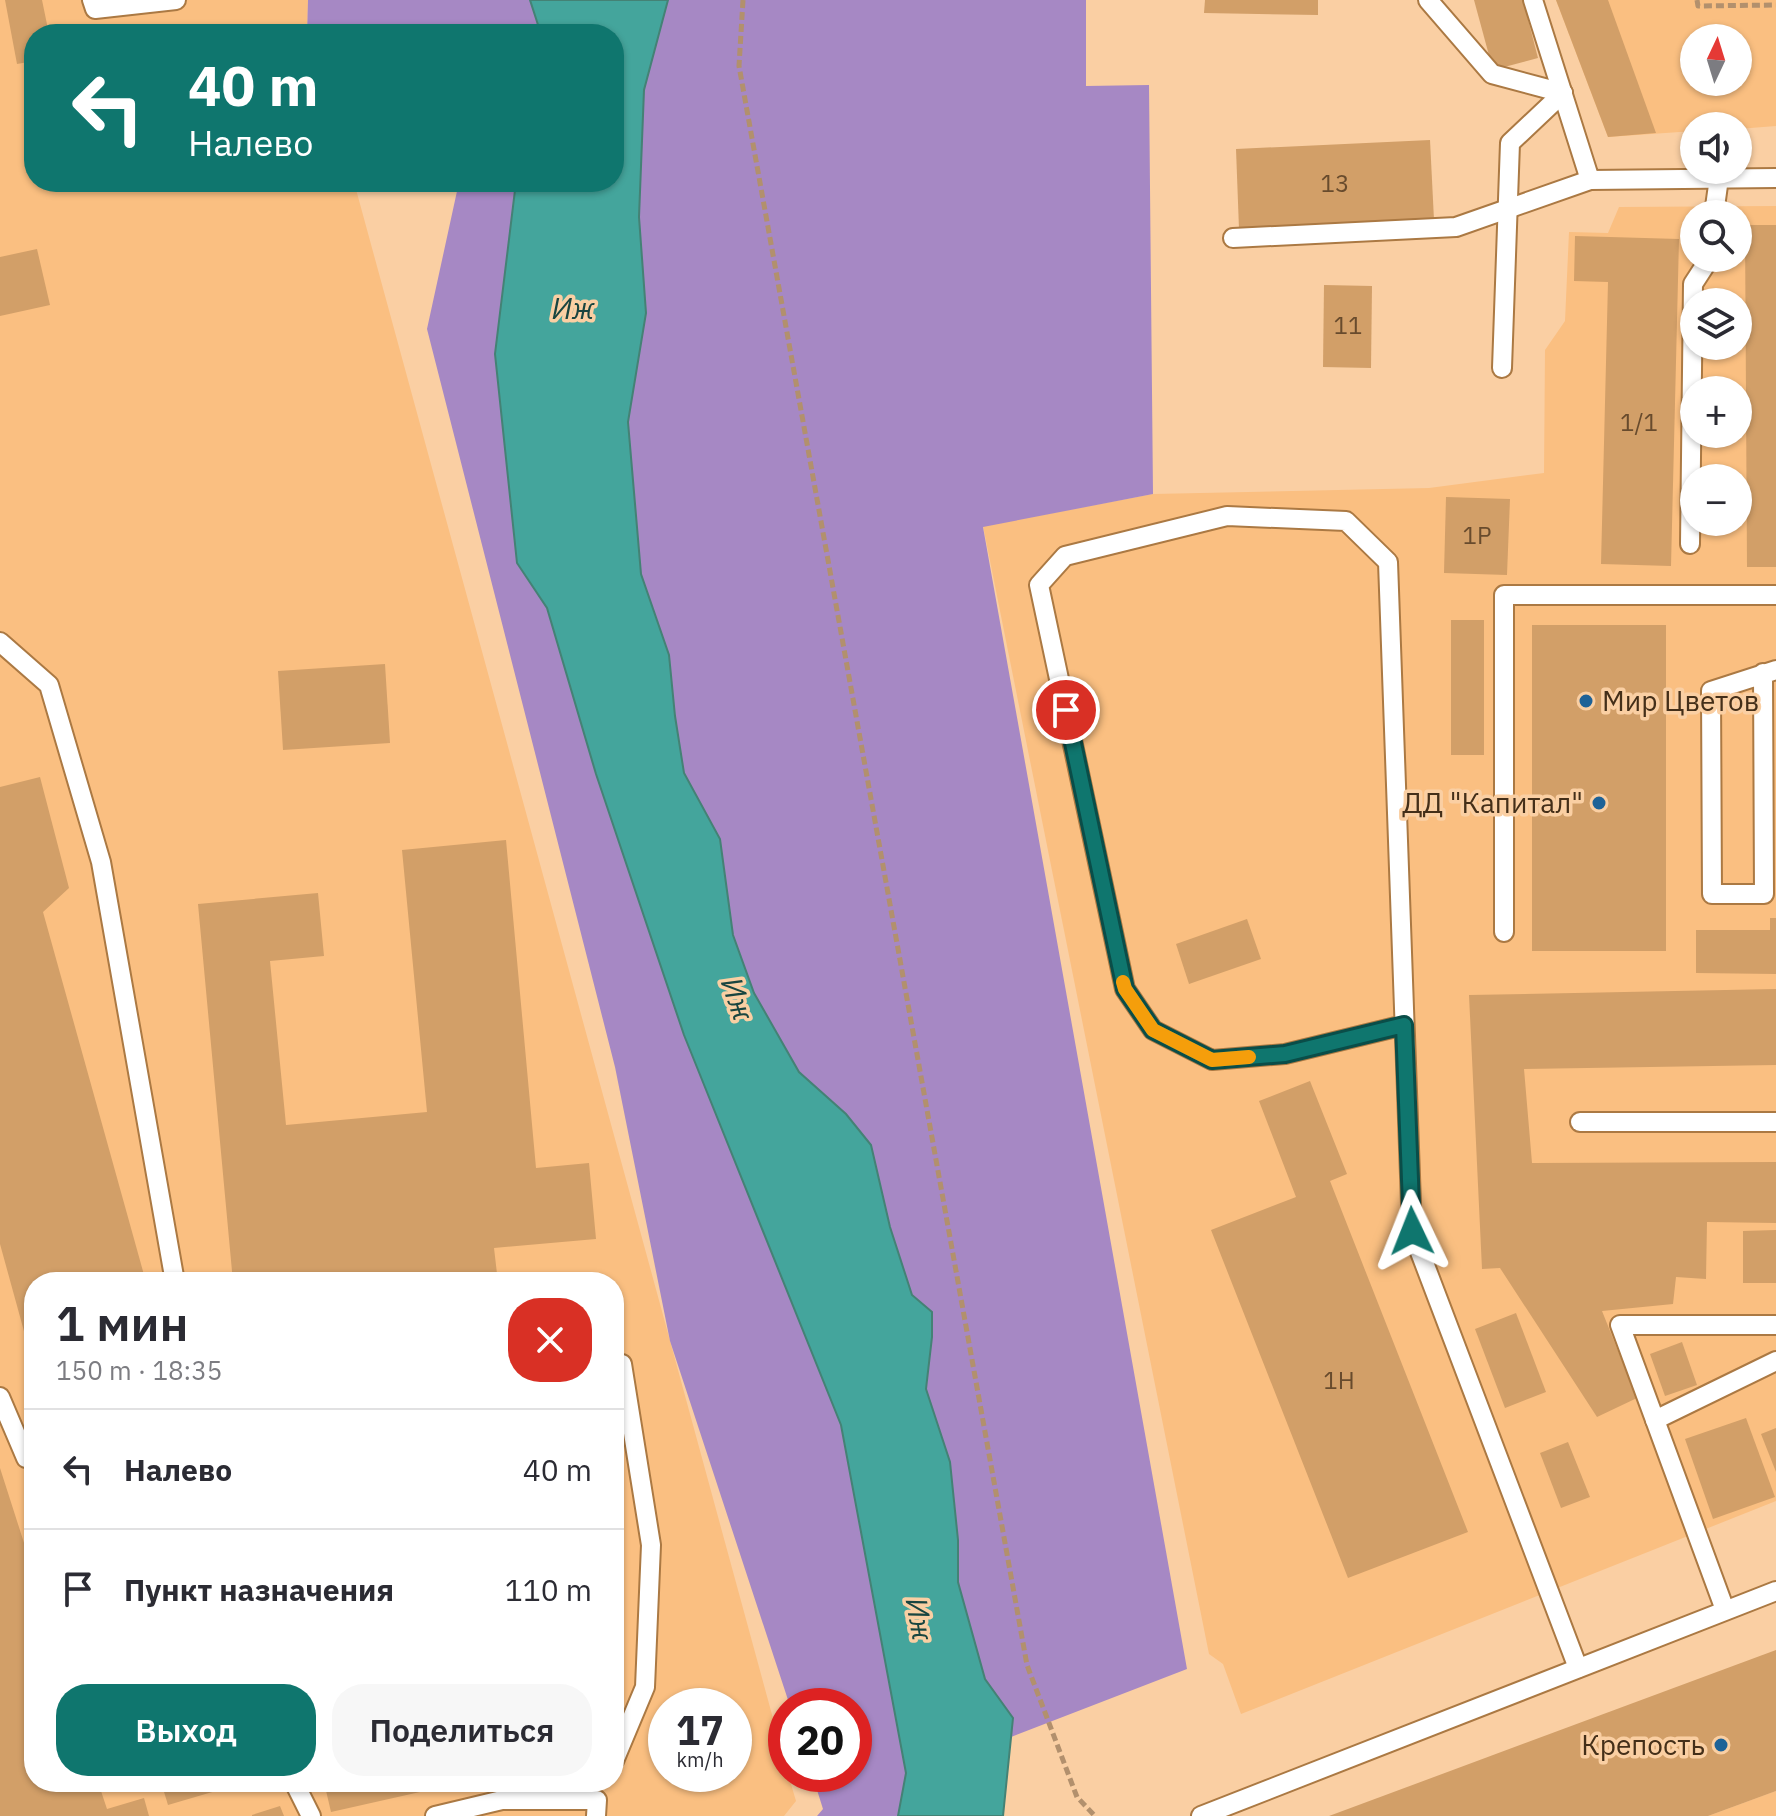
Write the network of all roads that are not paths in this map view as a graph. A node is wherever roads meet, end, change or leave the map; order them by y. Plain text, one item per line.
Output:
1 (92, 0) edge
2 (176, 0) edge
3 (1428, 0) edge
4 (1533, 0) edge
5 (1563, 93) junction
6 (1752, 178) edge
7 (1776, 178) edge
8 (1680, 179) edge
9 (1590, 180) junction
10 (1508, 209) junction
11 (1233, 238) dead end
12 (1701, 272) edge
13 (1502, 368) dead end
14 (1690, 544) dead end
15 (1776, 595) edge
16 (0, 642) edge
17 (1770, 671) edge
18 (1504, 932) dead end
19 (1404, 1025) junction
20 (1580, 1122) dead end
21 (1776, 1122) edge
22 (173, 1272) edge
23 (1776, 1325) edge
24 (1776, 1361) edge
25 (624, 1376) edge
26 (0, 1397) edge
27 (1655, 1420) junction
28 (24, 1453) edge
29 (1776, 1591) edge
30 (1725, 1610) junction
31 (1578, 1668) junction
32 (624, 1737) edge
33 (299, 1792) edge
34 (596, 1808) edge
35 (1213, 1814) edge
36 (311, 1816) edge
37 (435, 1816) edge

1 - 2 lane
3 - 5 lane
4 - 5 lane
5 - 9 lane
5 - 10 lane
6 - 7 lane
8 - 9 lane
9 - 10 lane
10 - 11 lane
10 - 13 lane
12 - 14 lane
15 - 18 lane
16 - 22 lane
17 - 17 lane
19 - 19 lane
19 - 31 lane
20 - 21 lane
23 - 27 lane
24 - 27 lane
25 - 32 lane
26 - 28 lane
27 - 30 lane
29 - 30 lane
30 - 31 lane
31 - 35 lane
33 - 36 lane
34 - 37 lane

